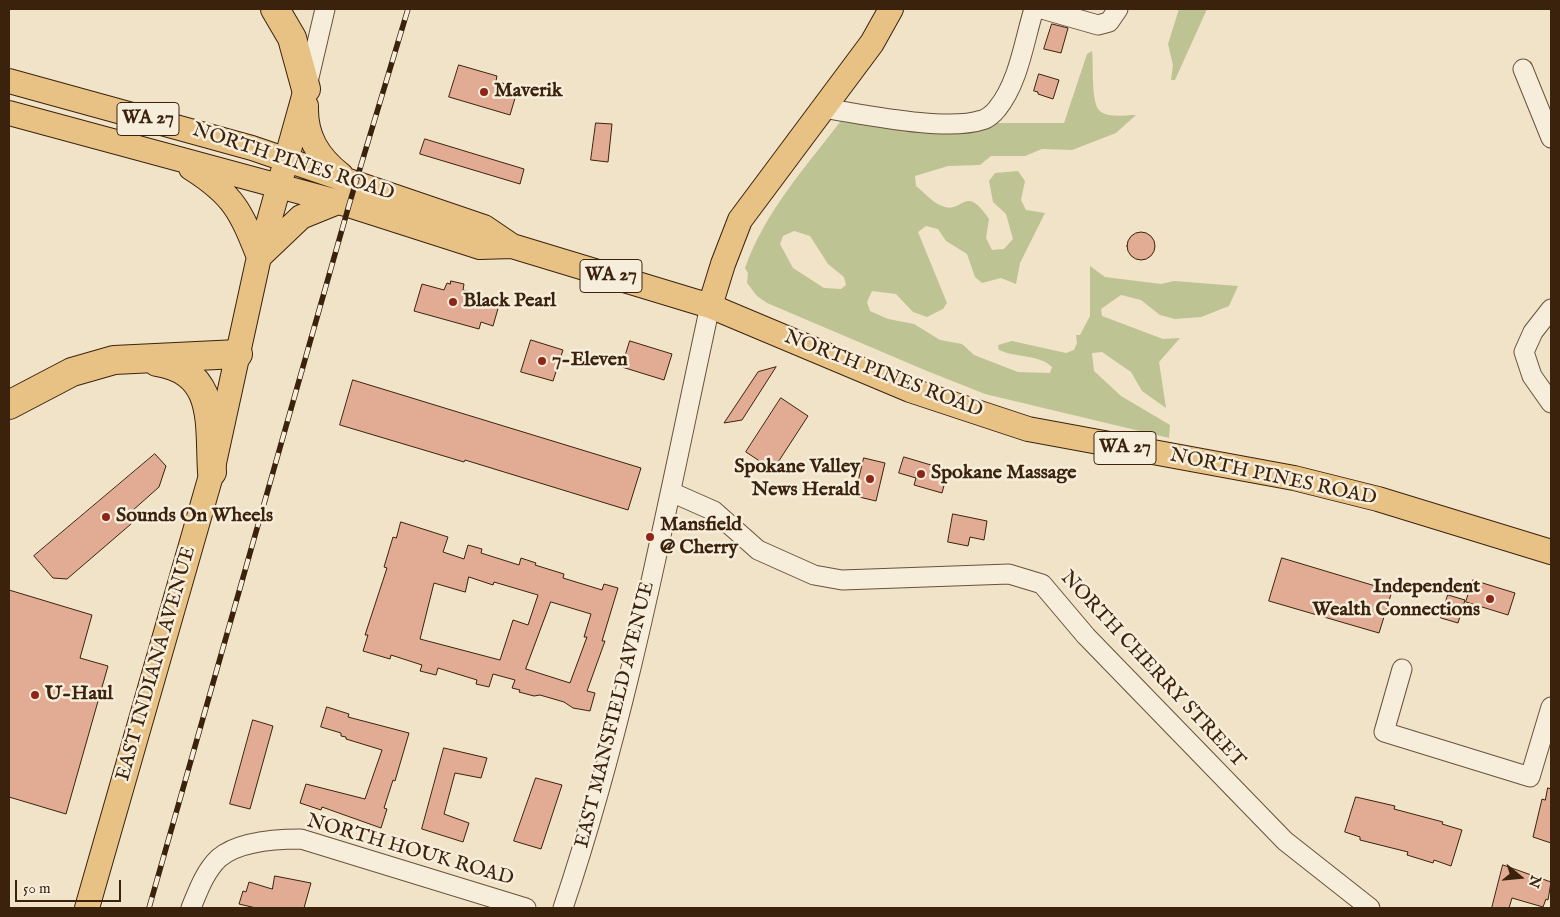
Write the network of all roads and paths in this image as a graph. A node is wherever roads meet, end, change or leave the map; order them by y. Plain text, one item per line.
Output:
1 (275, 9) edge
2 (325, 9) edge
3 (892, 9) edge
4 (1034, 9) edge
5 (1042, 9) edge
6 (1118, 9) edge
7 (1523, 68) dead end
8 (9, 81) edge
9 (306, 89) junction
10 (823, 108) junction
11 (9, 113) edge
12 (1551, 138) edge
13 (175, 158) junction
14 (286, 158) junction
15 (350, 182) junction
16 (279, 185) junction
17 (338, 202) junction
18 (512, 246) junction
19 (259, 257) junction
20 (710, 306) junction
21 (1551, 309) edge
22 (238, 354) junction
23 (139, 359) junction
24 (1551, 402) edge
25 (9, 405) edge
26 (212, 472) junction
27 (671, 492) junction
28 (1551, 552) edge
29 (1402, 669) dead end
30 (1551, 707) edge
31 (87, 908) edge
32 (191, 908) edge
33 (526, 908) edge
34 (563, 908) edge
35 (1370, 908) edge

1 - 9 highway
2 - 9 street
3 - 10 main road, EAST MANSFIELD AVENUE
4 - 10 street
5 - 6 street
7 - 12 street
8 - 14 main road, NORTH PINES ROAD / WA 27
9 - 14 main road, EAST INDIANA AVENUE
9 - 15 main road
10 - 20 main road, EAST MANSFIELD AVENUE
11 - 13 main road, NORTH PINES ROAD / WA 27
13 - 16 main road, NORTH PINES ROAD / WA 27
13 - 19 main road
14 - 15 main road, NORTH PINES ROAD / WA 27
14 - 16 main road, EAST INDIANA AVENUE
15 - 18 main road, NORTH PINES ROAD / WA 27
16 - 17 main road, NORTH PINES ROAD / WA 27
16 - 19 main road, EAST INDIANA AVENUE
17 - 18 main road, NORTH PINES ROAD / WA 27
17 - 19 main road
18 - 20 main road, NORTH PINES ROAD / WA 27
19 - 22 main road, EAST INDIANA AVENUE
20 - 27 street, EAST MANSFIELD AVENUE
20 - 28 main road, NORTH PINES ROAD / WA 27
21 - 24 street
22 - 23 highway
22 - 26 main road, EAST INDIANA AVENUE
23 - 25 highway
23 - 26 highway
26 - 31 main road, EAST INDIANA AVENUE
27 - 34 street, EAST MANSFIELD AVENUE
27 - 35 street, NORTH CHERRY STREET
29 - 30 street
32 - 33 street, NORTH HOUK ROAD

